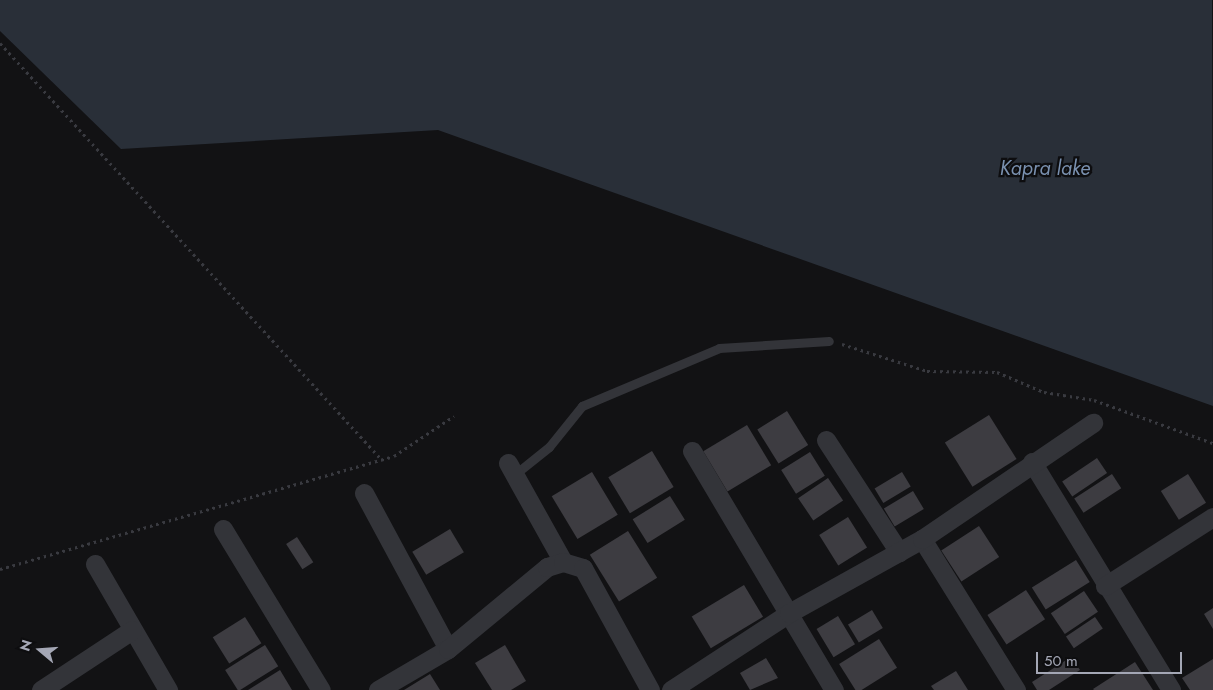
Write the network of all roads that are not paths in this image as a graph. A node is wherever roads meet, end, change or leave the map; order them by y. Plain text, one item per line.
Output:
1 (829, 341) road end
2 (1093, 423) dead end
3 (826, 440) dead end
4 (692, 451) dead end
5 (1032, 462) junction
6 (511, 469) joint
7 (364, 493) dead end
8 (1213, 517) edge
9 (223, 529) dead end
10 (922, 539) junction
11 (899, 552) junction
12 (563, 562) junction
13 (95, 564) dead end
14 (1105, 586) junction
15 (789, 614) junction
16 (132, 630) junction
17 (448, 649) junction
18 (41, 690) edge
19 (168, 690) edge
20 (321, 690) edge
21 (378, 690) edge
22 (650, 690) edge
23 (671, 690) edge
24 (834, 690) edge
25 (1016, 690) edge
26 (1170, 690) edge

1 - 6 lane
2 - 5 street
3 - 11 street
4 - 15 street
5 - 10 street
5 - 14 street
6 - 12 street
7 - 17 street
8 - 14 street
9 - 20 street
10 - 11 street
10 - 25 street
11 - 15 street
12 - 17 street
12 - 22 street
13 - 16 street
14 - 26 street
15 - 23 street
15 - 24 street
16 - 18 street
16 - 19 street
17 - 21 street

